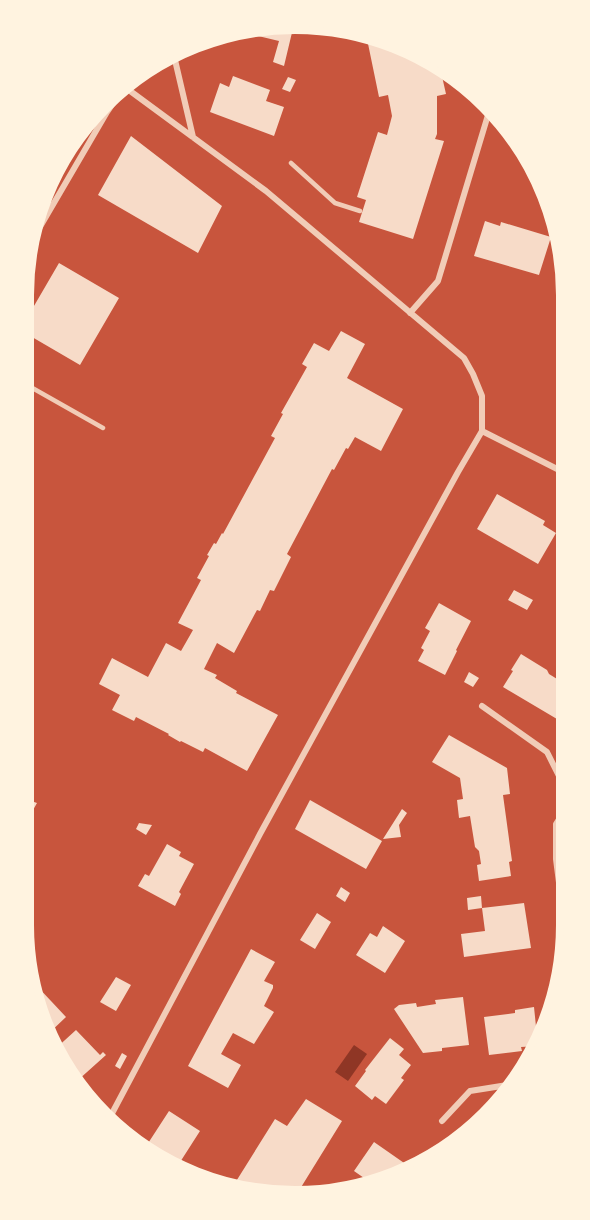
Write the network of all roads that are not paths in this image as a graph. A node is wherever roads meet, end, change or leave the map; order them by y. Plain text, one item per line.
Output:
1 (175, 59) edge
2 (128, 90) edge
3 (112, 104) edge
4 (488, 114) edge
5 (193, 138) junction
6 (291, 163) dead end
7 (360, 211) dead end
8 (38, 230) edge
9 (410, 313) junction
10 (30, 387) edge
11 (103, 428) dead end
12 (482, 431) junction
13 (560, 470) edge
14 (482, 706) dead end
15 (560, 778) edge
16 (560, 818) edge
17 (560, 890) edge
18 (505, 1085) edge
19 (111, 1115) edge
20 (442, 1121) dead end

1 - 5 street
2 - 5 street
3 - 8 street
4 - 9 street
5 - 9 street
6 - 7 lane
9 - 12 street
10 - 11 lane
12 - 13 street
12 - 19 street
14 - 15 street
16 - 17 street
18 - 20 street

